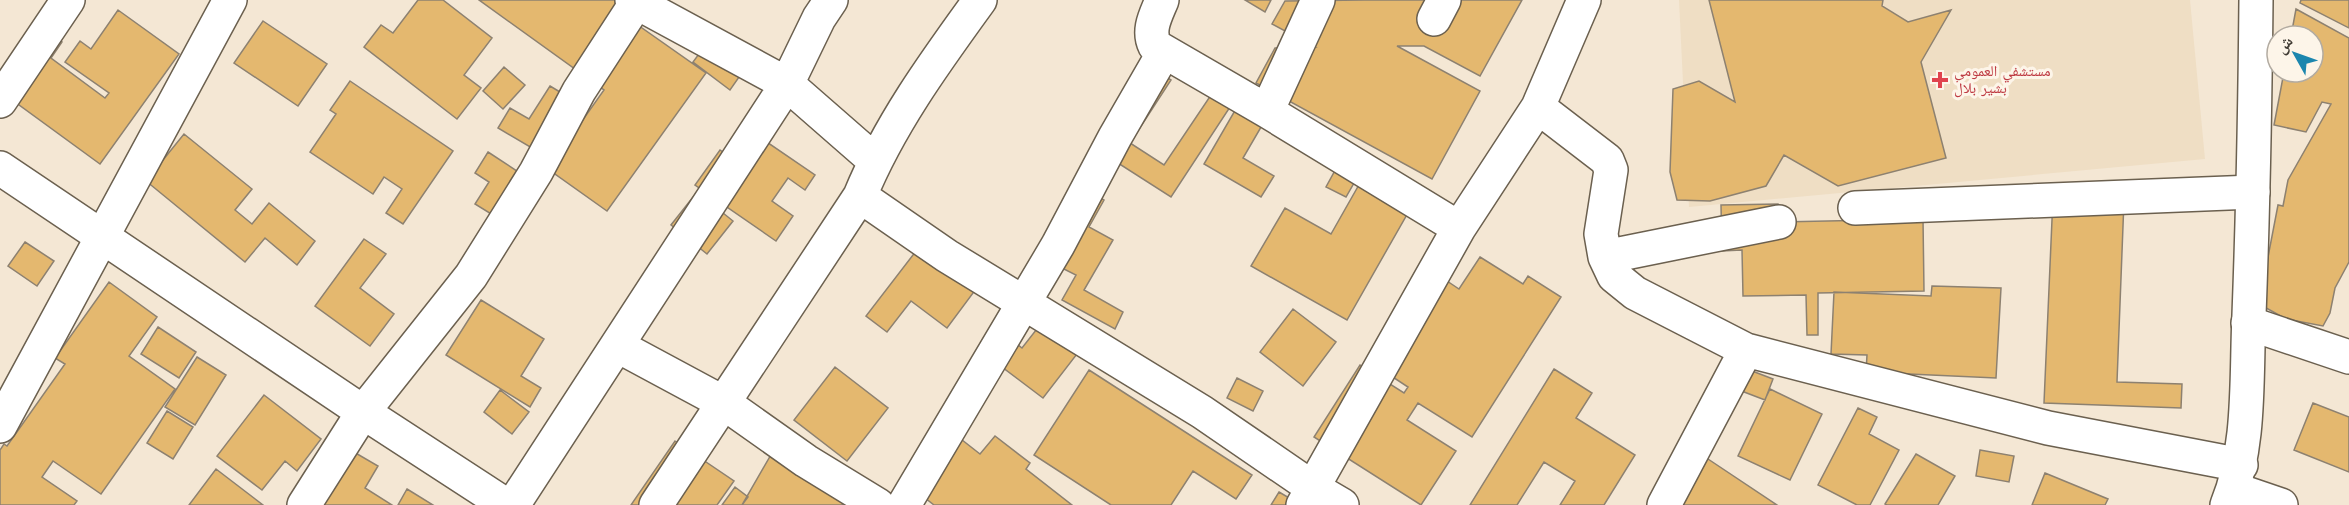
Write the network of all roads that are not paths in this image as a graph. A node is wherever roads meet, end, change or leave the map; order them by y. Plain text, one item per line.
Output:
1 (68, 0) edge
2 (230, 0) edge
3 (831, 0) edge
4 (980, 0) edge
5 (1162, 0) edge
6 (1318, 0) edge
7 (1584, 0) edge
8 (2256, 0) edge
9 (636, 1) edge
10 (1164, 52) junction
11 (787, 84) junction
12 (0, 101) edge
13 (1538, 107) junction
14 (1268, 111) junction
15 (874, 160) junction
16 (0, 168) edge
17 (2253, 192) junction
18 (860, 196) junction
19 (1855, 208) dead end
20 (1779, 222) dead end
21 (1459, 228) junction
22 (102, 237) junction
23 (1605, 257) junction
24 (1024, 303) junction
25 (2248, 323) junction
26 (618, 346) junction
27 (1746, 350) junction
28 (2349, 357) edge
29 (724, 404) junction
30 (363, 412) junction
31 (0, 426) edge
32 (2234, 486) edge
33 (1308, 496) edge
34 (304, 505) edge
35 (506, 505) edge
36 (513, 505) edge
37 (656, 505) edge
38 (878, 505) edge
39 (904, 505) edge
40 (1342, 505) edge
41 (1664, 505) edge
42 (2281, 505) edge

1 - 12 street
2 - 22 street
3 - 11 street
4 - 15 street
5 - 10 street
6 - 14 street
7 - 13 street
8 - 17 street
9 - 11 street
9 - 30 street
10 - 14 street
10 - 24 street
11 - 15 street
11 - 26 street
13 - 21 street
13 - 23 street
14 - 21 street
15 - 18 street
16 - 22 street
17 - 19 street
17 - 25 street
18 - 24 street
18 - 29 street
20 - 23 street
21 - 33 street
22 - 30 street
22 - 31 street
23 - 27 street
24 - 33 street
24 - 39 street
25 - 28 street
25 - 32 street
26 - 29 street
26 - 36 street
27 - 32 street
27 - 41 street
29 - 37 street
29 - 38 street
30 - 34 street
30 - 35 street
32 - 42 street
33 - 40 street

